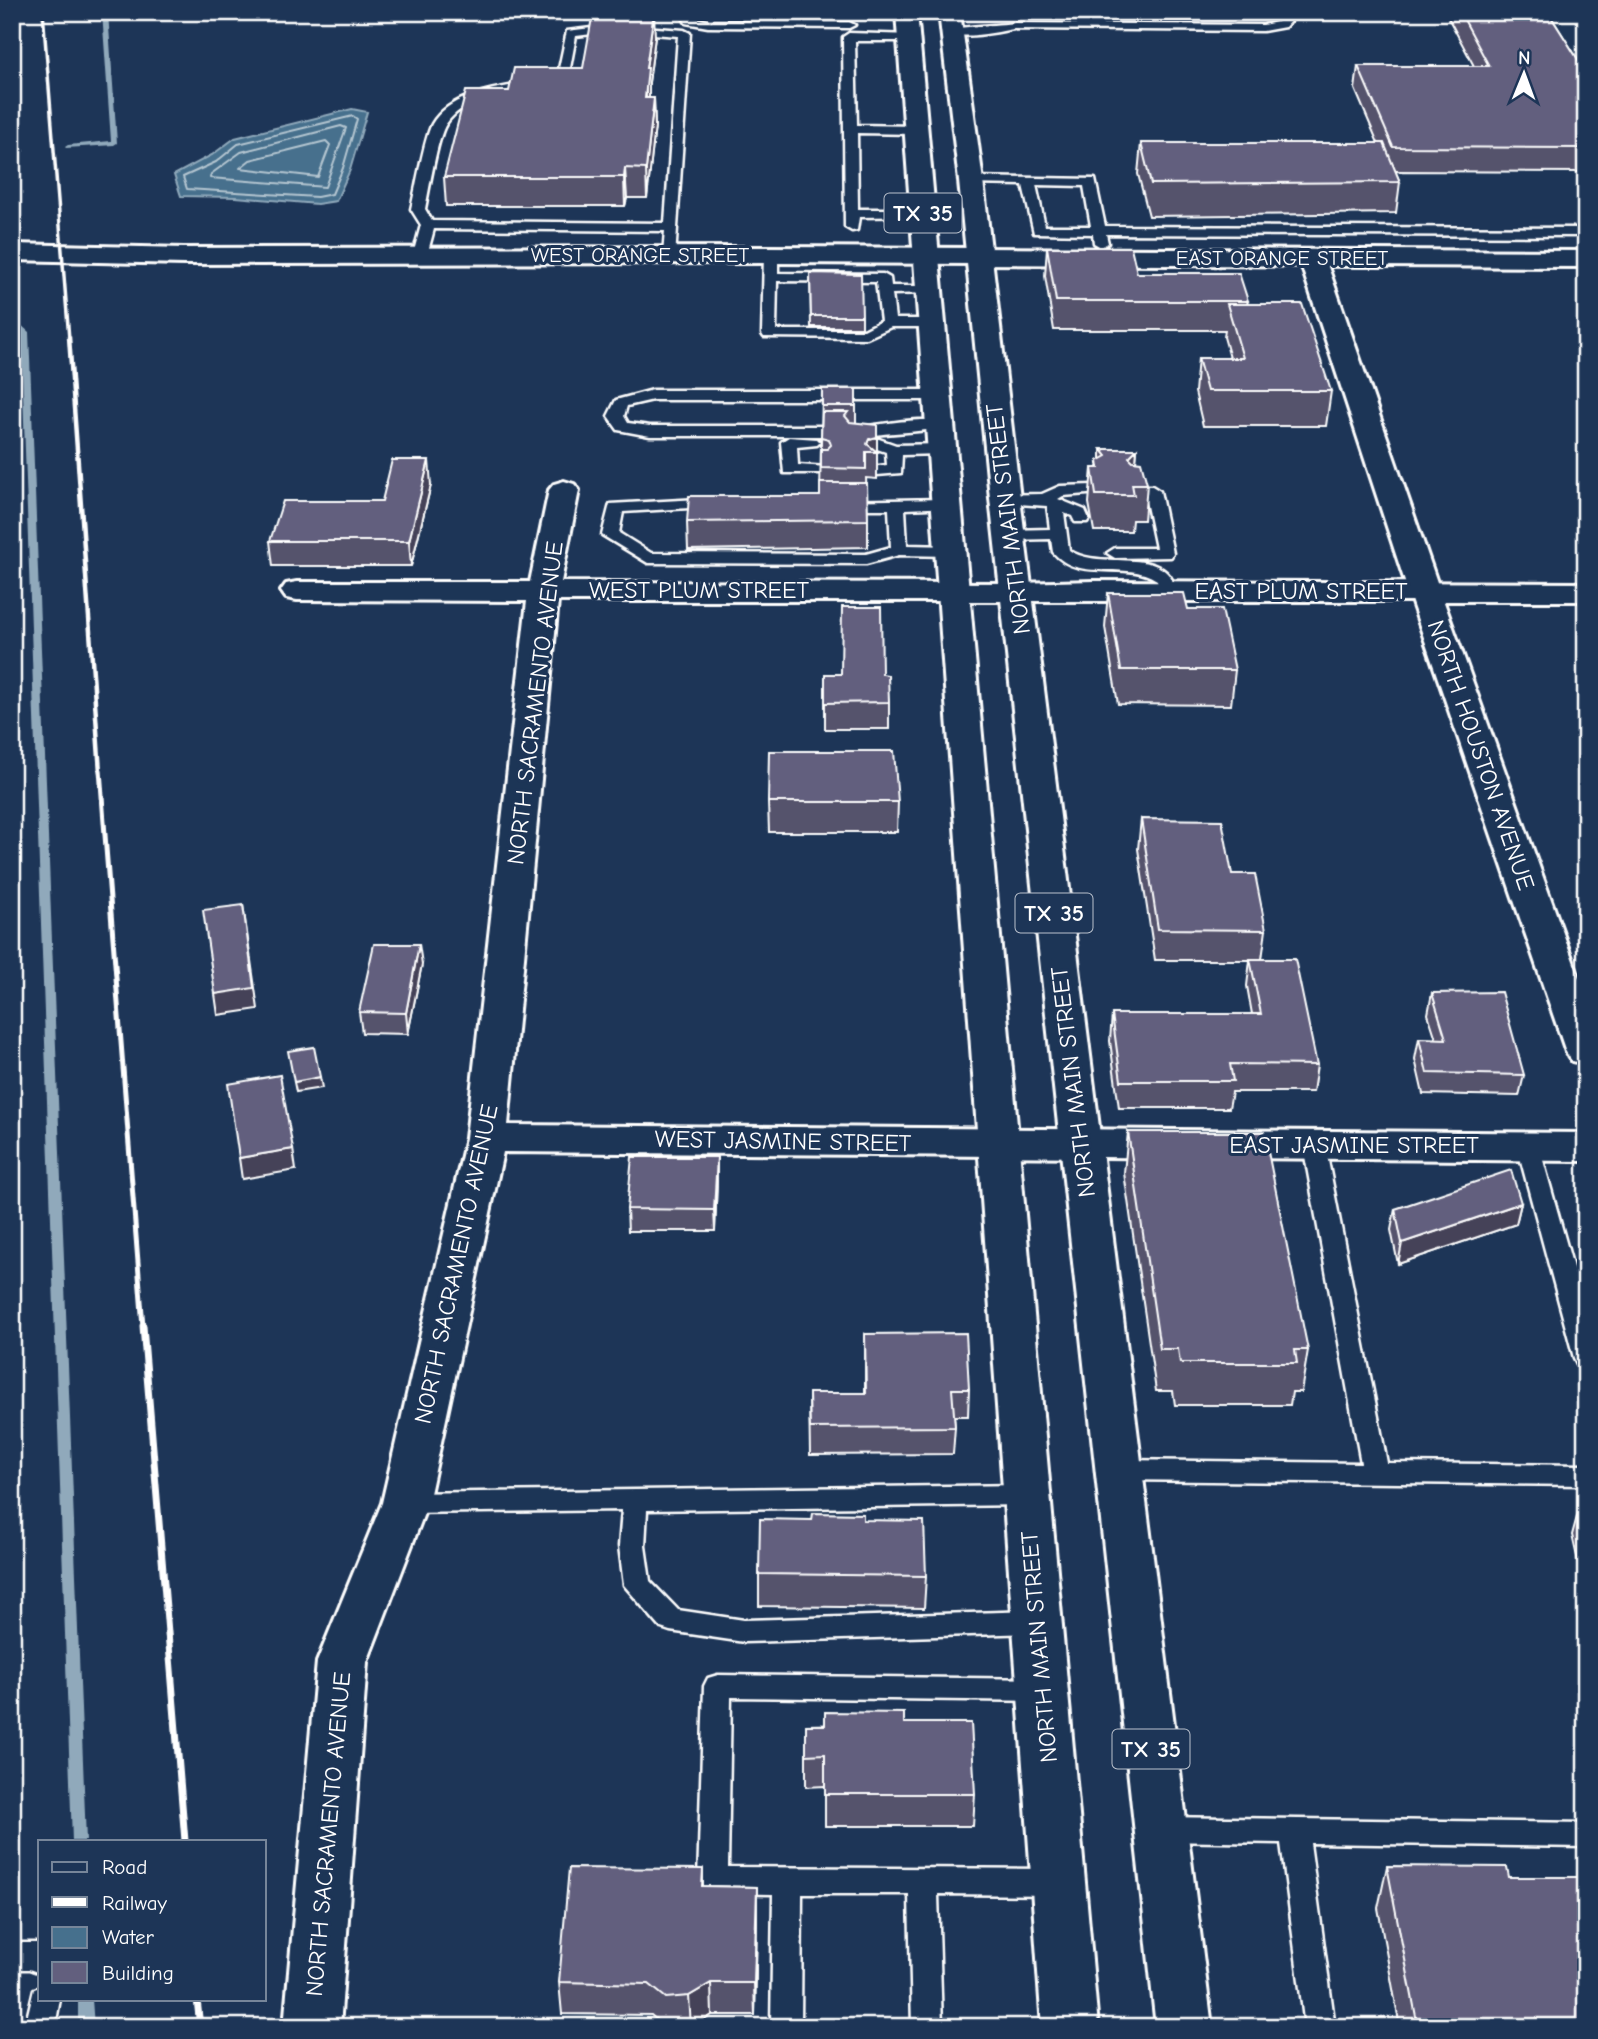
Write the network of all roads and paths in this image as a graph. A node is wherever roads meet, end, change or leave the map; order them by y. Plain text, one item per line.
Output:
1 (686, 12) edge
2 (926, 12) edge
3 (1286, 12) edge
4 (1215, 14) dead end
5 (1046, 17) dead end
6 (1149, 17) dead end
7 (1012, 18) edge
8 (849, 25) edge
9 (933, 31) edge
10 (850, 129) junction
11 (916, 130) junction
12 (971, 181) junction
13 (1029, 182) junction
14 (923, 213) junction
15 (428, 225) junction
16 (672, 227) junction
17 (1099, 231) junction
18 (1364, 232) junction
19 (1586, 232) edge
20 (12, 245) edge
21 (12, 252) edge
22 (302, 254) junction
23 (420, 255) junction
24 (670, 255) junction
25 (927, 255) junction
26 (979, 256) junction
27 (1104, 258) junction
28 (1312, 258) junction
29 (1374, 258) junction
30 (1586, 259) edge
31 (771, 266) junction
32 (884, 289) junction
33 (930, 289) junction
34 (888, 323) junction
35 (932, 323) junction
36 (889, 395) junction
37 (937, 395) junction
38 (890, 428) junction
39 (942, 437) junction
40 (894, 450) junction
41 (821, 470) edge
42 (877, 470) dead end
43 (1094, 490) edge
44 (564, 491) dead end
45 (1136, 491) edge
46 (1005, 498) junction
47 (1050, 501) junction
48 (738, 503) edge
49 (818, 503) edge
50 (897, 504) junction
51 (946, 504) junction
52 (1010, 535) junction
53 (1060, 543) junction
54 (899, 550) junction
55 (950, 551) junction
56 (648, 558) junction
57 (544, 590) junction
58 (647, 590) junction
59 (1168, 590) junction
60 (297, 591) dead end
61 (1424, 591) junction
62 (954, 592) junction
63 (1016, 592) junction
64 (1586, 592) edge
65 (1586, 1052) edge
66 (486, 1138) junction
67 (999, 1143) junction
68 (1080, 1143) junction
69 (1314, 1145) junction
70 (1528, 1146) junction
71 (1586, 1147) edge
72 (1586, 1358) edge
73 (1119, 1470) junction
74 (1376, 1474) junction
75 (1586, 1475) edge
76 (1026, 1495) junction
77 (635, 1500) junction
78 (405, 1503) junction
79 (1038, 1622) junction
80 (1043, 1690) junction
81 (1160, 1829) junction
82 (1294, 1831) junction
83 (1586, 1835) edge
84 (923, 1880) junction
85 (788, 1881) junction
86 (1058, 1882) junction
87 (12, 1956) edge
88 (38, 1956) edge
89 (45, 2000) edge
90 (40, 2027) edge
91 (312, 2027) edge
92 (786, 2027) edge
93 (928, 2027) edge
94 (1070, 2027) edge
95 (1184, 2027) edge
96 (1320, 2027) edge

1 - 8 lane
2 - 9 street
3 - 7 lane
4 - 6 lane
5 - 7 lane
7 - 9 lane
8 - 9 lane
8 - 10 lane
9 - 11 street, NORTH MAIN STREET / TX 35
9 - 12 street, NORTH MAIN STREET / TX 35
10 - 11 lane
10 - 14 lane
11 - 14 street, NORTH MAIN STREET / TX 35
12 - 13 lane
12 - 26 street, NORTH MAIN STREET / TX 35
13 - 17 lane
13 - 17 lane
14 - 25 street, NORTH MAIN STREET / TX 35
15 - 16 lane
15 - 16 lane
15 - 23 lane
16 - 24 lane
17 - 18 lane
17 - 27 lane
18 - 19 lane
18 - 29 lane
20 - 22 street, WEST ORANGE STREET
21 - 22 street, WEST ORANGE STREET
22 - 23 street, WEST ORANGE STREET
23 - 24 street, WEST ORANGE STREET
24 - 31 street, WEST ORANGE STREET
25 - 26 street, WEST ORANGE STREET
25 - 31 street, WEST ORANGE STREET
25 - 33 street, NORTH MAIN STREET / TX 35
26 - 27 street, EAST ORANGE STREET
26 - 46 street, NORTH MAIN STREET / TX 35
27 - 28 street, EAST ORANGE STREET
28 - 29 street, EAST ORANGE STREET
28 - 61 street, NORTH HOUSTON AVENUE
29 - 30 street, EAST ORANGE STREET
31 - 32 lane
31 - 34 lane
32 - 33 lane
32 - 34 lane
33 - 35 street, NORTH MAIN STREET / TX 35
34 - 35 lane
35 - 37 street, NORTH MAIN STREET / TX 35
36 - 37 lane
36 - 38 lane
36 - 38 lane
37 - 39 street, NORTH MAIN STREET / TX 35
38 - 39 lane
39 - 40 lane
39 - 51 street, NORTH MAIN STREET / TX 35
40 - 41 lane
40 - 42 lane
43 - 47 lane
44 - 57 street, NORTH SACRAMENTO AVENUE
45 - 53 lane
46 - 47 lane
46 - 52 street, NORTH MAIN STREET / TX 35
47 - 53 lane
47 - 53 lane
48 - 56 lane
49 - 50 lane
50 - 51 lane
50 - 54 lane
51 - 55 street, NORTH MAIN STREET / TX 35
52 - 53 lane
52 - 63 street, NORTH MAIN STREET / TX 35
53 - 59 lane
54 - 55 lane
54 - 56 lane
55 - 62 street, NORTH MAIN STREET / TX 35
56 - 58 lane
57 - 58 street, WEST PLUM STREET
57 - 60 street, WEST PLUM STREET
57 - 66 street, NORTH SACRAMENTO AVENUE
58 - 62 street, WEST PLUM STREET
59 - 61 street, EAST PLUM STREET
59 - 63 street, EAST PLUM STREET
61 - 64 street, EAST PLUM STREET
61 - 65 street, NORTH HOUSTON AVENUE
62 - 63 street, WEST PLUM STREET
62 - 67 street, NORTH MAIN STREET / TX 35
63 - 68 street, NORTH MAIN STREET / TX 35
66 - 67 street, WEST JASMINE STREET
66 - 78 street, NORTH SACRAMENTO AVENUE
67 - 68 street, WEST JASMINE STREET
67 - 76 street, NORTH MAIN STREET / TX 35
68 - 69 street, EAST JASMINE STREET
68 - 73 street, NORTH MAIN STREET / TX 35
69 - 70 street, EAST JASMINE STREET
69 - 74 lane
70 - 71 street, EAST JASMINE STREET
70 - 72 lane
73 - 74 lane
73 - 81 street, NORTH MAIN STREET / TX 35
74 - 75 lane
76 - 77 lane
76 - 79 street, NORTH MAIN STREET / TX 35
77 - 78 lane
77 - 79 lane
78 - 91 street, NORTH SACRAMENTO AVENUE
79 - 80 street, NORTH MAIN STREET / TX 35
80 - 85 lane
80 - 86 street, NORTH MAIN STREET / TX 35
81 - 82 lane
81 - 95 street, NORTH MAIN STREET / TX 35
82 - 83 lane
82 - 96 lane
84 - 85 lane
84 - 86 lane
84 - 93 lane
85 - 92 lane
86 - 94 street, NORTH MAIN STREET / TX 35
87 - 88 lane
89 - 90 lane

